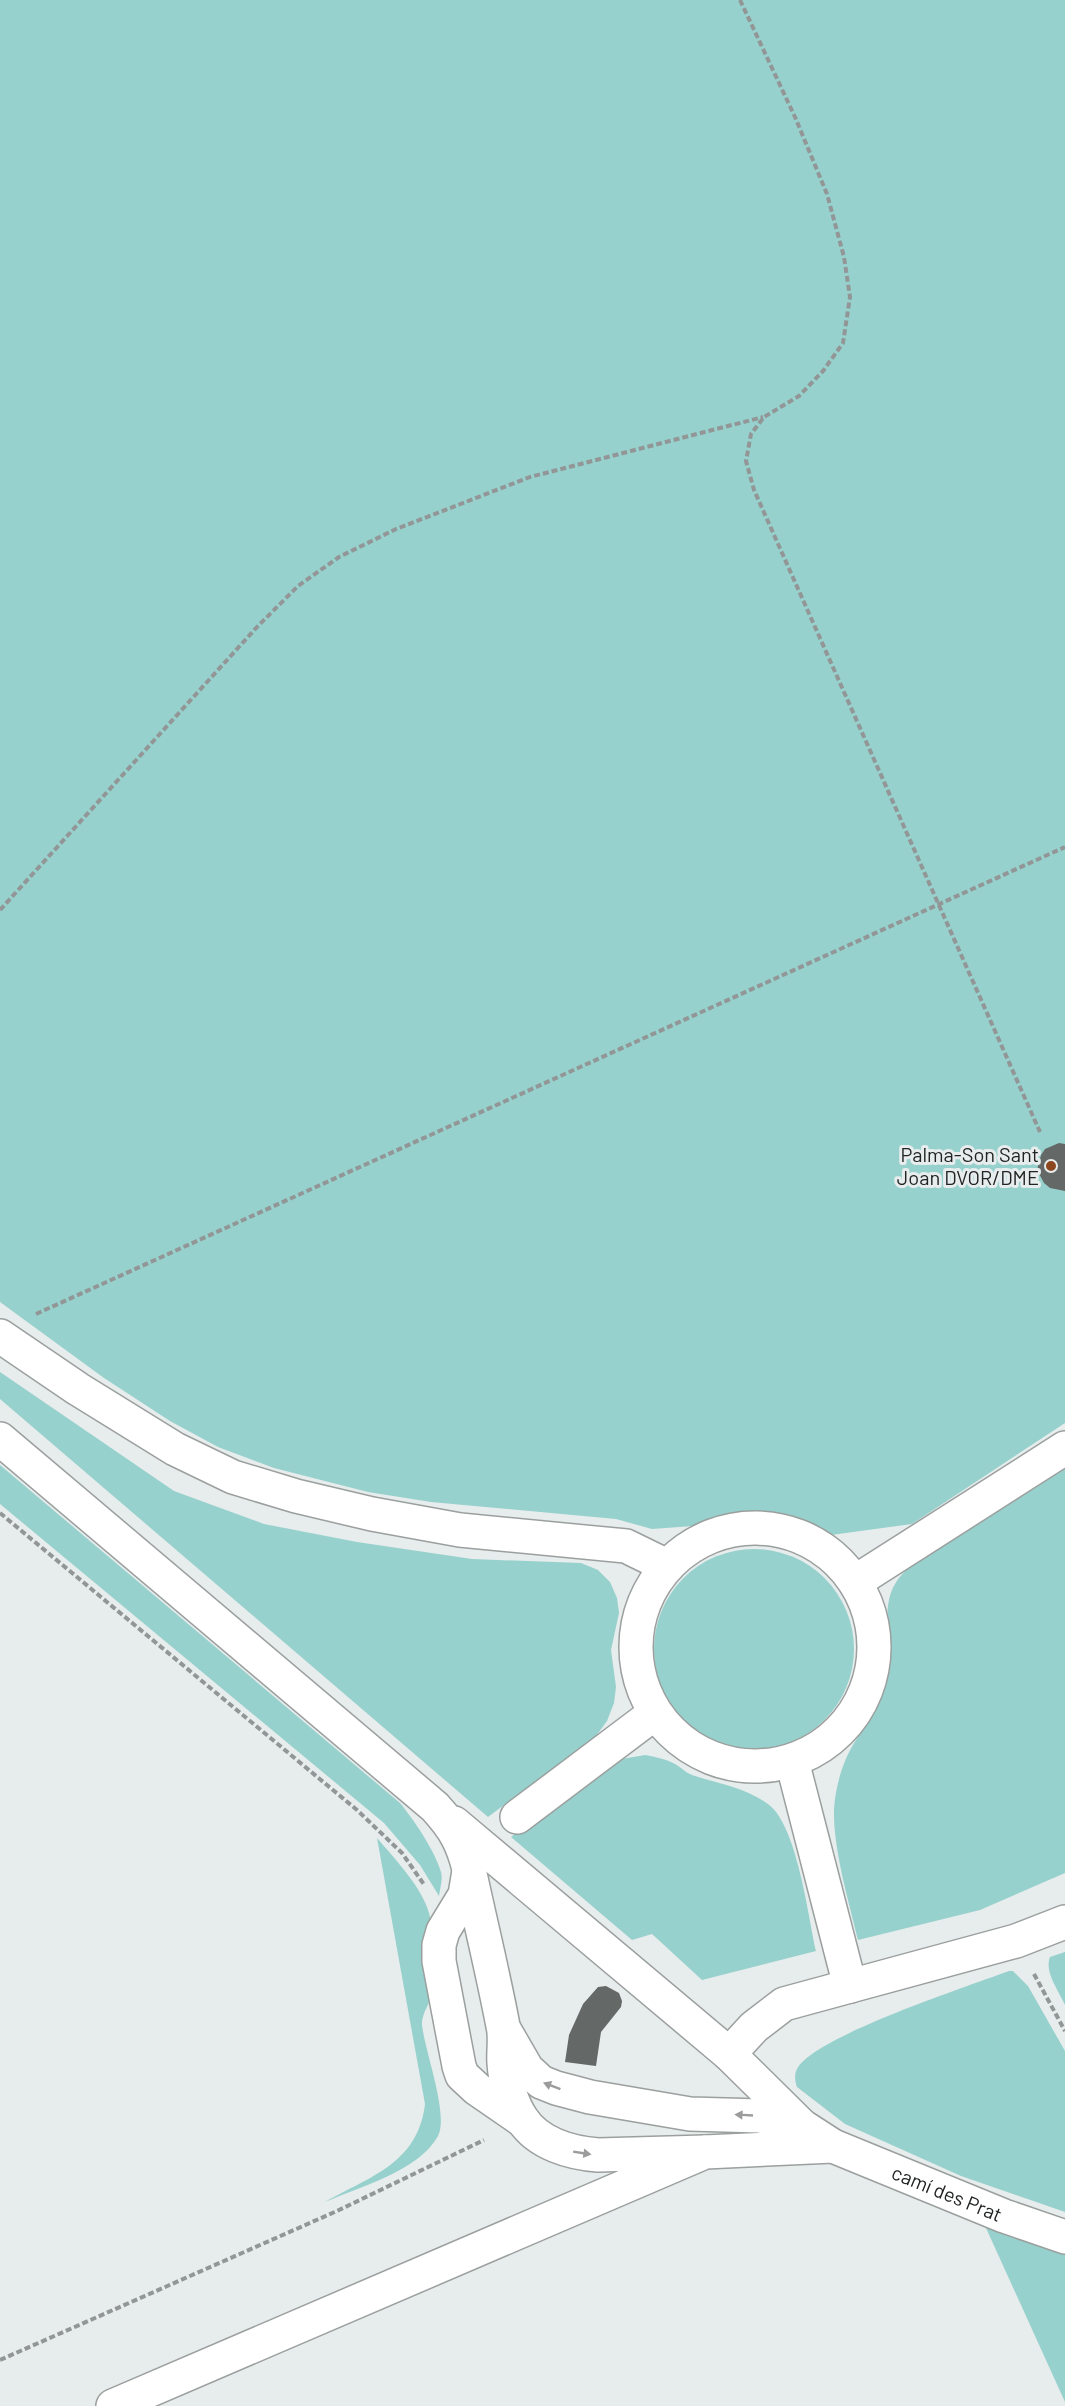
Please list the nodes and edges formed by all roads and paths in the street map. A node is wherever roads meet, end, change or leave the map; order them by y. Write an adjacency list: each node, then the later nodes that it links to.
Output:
1 (740, 0): 2 (path)
2 (764, 417): 4 (path); 5 (path)
3 (1065, 847): 4 (path)
4 (938, 904): 6 (path); 7 (path)
5 (0, 910)
6 (1040, 1132)
7 (33, 1316)
8 (0, 1336): 12 (street)
9 (0, 1439): 16 (street)
10 (1065, 1448): 13 (street)
11 (0, 1512): 19 (path)
12 (667, 1566): 13 (street); 14 (street)
13 (855, 1582): 15 (street)
14 (655, 1713): 15 (street); 17 (street)
15 (792, 1761): 22 (street)
16 (435, 1807): 18 (street); 25 (street)
17 (516, 1817)
18 (469, 1869): 19 (street); 23 (street)
19 (449, 1918): 26 (street)
20 (1065, 1922): 21 (street)
21 (1016, 1941): 22 (street); 24 (path)
22 (850, 1986): 25 (street)
23 (504, 2030): 26 (street); 27 (street, one-way to 23)
24 (1065, 2031)
25 (729, 2054): 27 (street)
26 (522, 2120): 29 (street, one-way to 29); 31 (path)
27 (801, 2126): 28 (street, camí des Prat)
28 (833, 2146): 29 (street); 30 (street, camí des Prat)
29 (705, 2152): 32 (street)
30 (1065, 2237)
31 (0, 2360)
32 (113, 2406)

